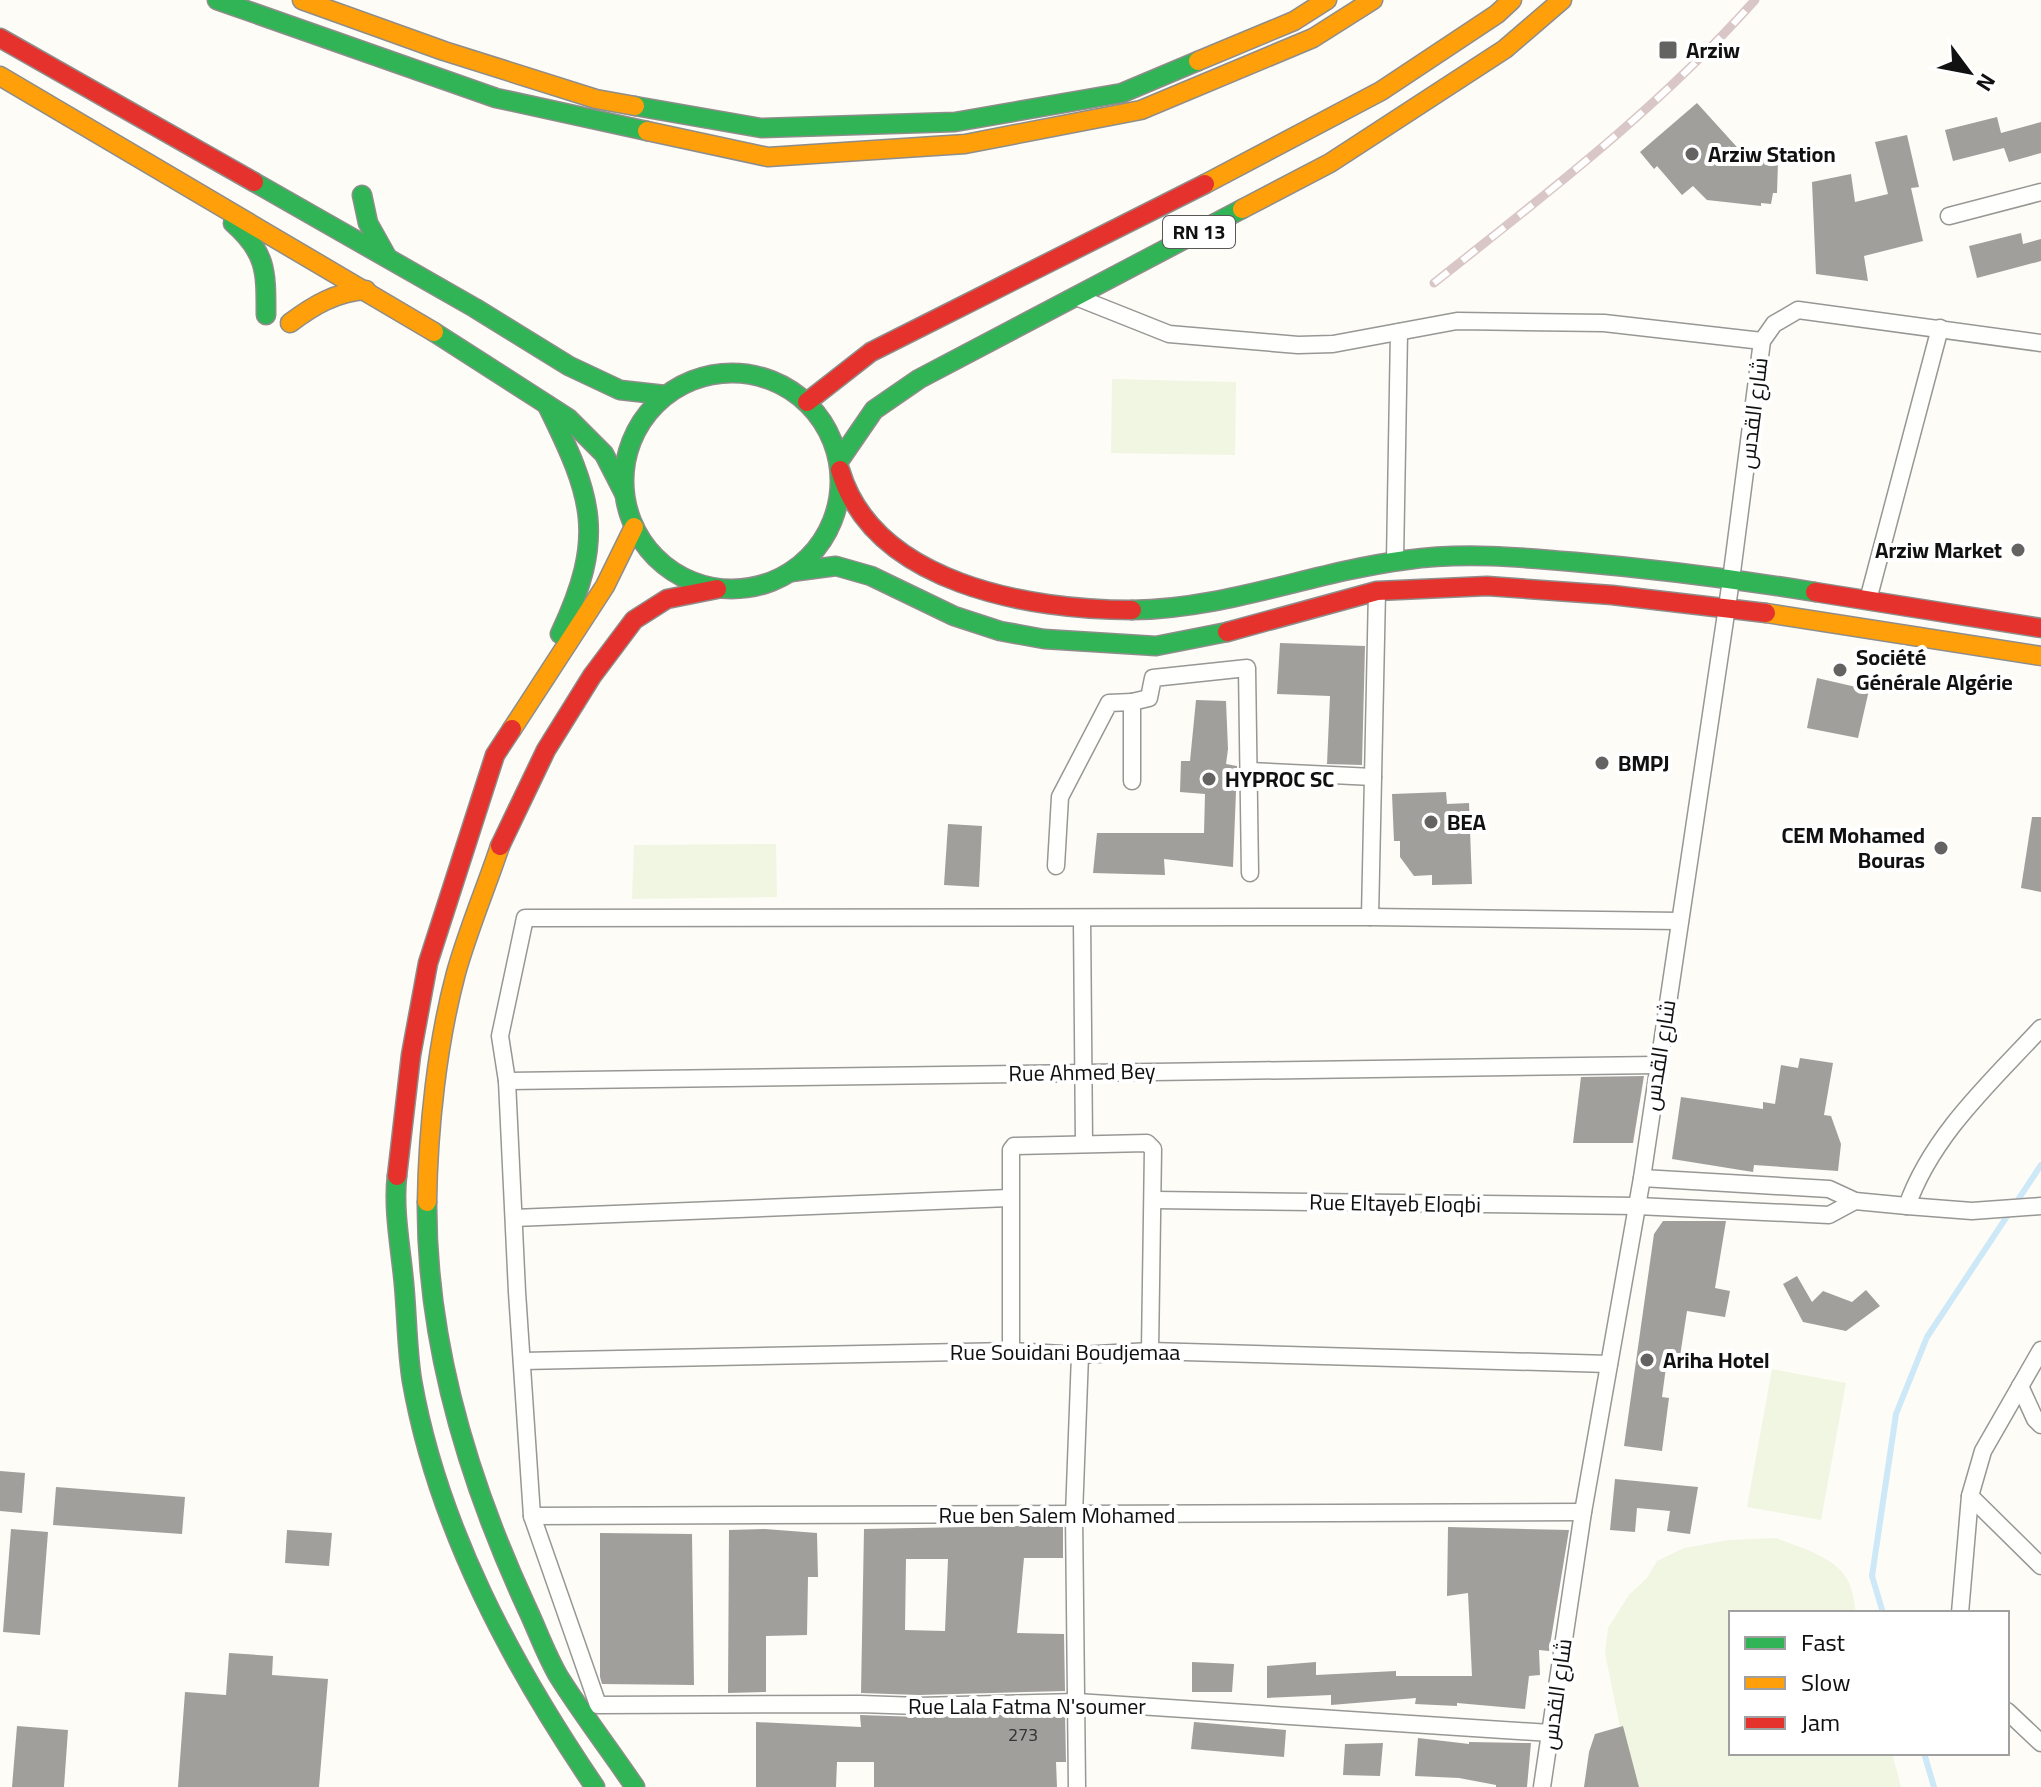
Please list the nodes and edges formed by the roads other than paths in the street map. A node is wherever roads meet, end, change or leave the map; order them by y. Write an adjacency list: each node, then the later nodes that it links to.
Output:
1 (217, 0): 9 (main road)
2 (302, 0): 8 (main road)
3 (1327, 0): 8 (main road)
4 (1373, 0): 9 (main road)
5 (1512, 0): 28 (main road, RN 13)
6 (1562, 0): 19 (main road, RN 13)
7 (0, 38): 15 (main road)
8 (444, 51): 9 (main road)
9 (410, 68)
10 (0, 76): 11 (main road)
11 (188, 186): 15 (main road); 21 (main road)
12 (2041, 192): 14 (street)
13 (362, 195): 17 (main road)
14 (1949, 216)
15 (307, 234): 16 (main road); 16 (main road)
16 (332, 249): 17 (main road); 18 (main road)
17 (388, 259): 20 (main road)
18 (366, 290): 20 (main road); 22 (main road)
19 (1076, 297): 24 (street); 30 (main road, RN 13)
20 (427, 304): 27 (main road); 29 (main road)
21 (266, 315)
22 (290, 323)
23 (1940, 328): 25 (street, شارع القدس); 26 (street); 39 (street)
24 (1399, 332): 25 (street); 33 (street)
25 (1762, 341): 35 (street, شارع القدس)
26 (2041, 343)
27 (665, 395): 28 (main road); 31 (main road)
28 (807, 402): 30 (main road)
29 (546, 403): 31 (main road); 45 (main road)
30 (840, 465): 34 (main road); 37 (main road)
31 (624, 493): 32 (main road)
32 (634, 527): 36 (main road); 45 (main road)
33 (1395, 561): 35 (main road); 37 (main road)
34 (791, 572): 36 (main road); 41 (main road)
35 (1731, 580): 39 (main road); 40 (street, شارع القدس)
36 (717, 589): 86 (main road)
37 (1260, 591): 41 (main road)
38 (1377, 591): 40 (main road); 41 (main road); 47 (street)
39 (1868, 600): 42 (main road)
40 (1727, 609): 43 (main road); 53 (street, شارع القدس)
41 (1273, 621)
42 (2041, 628)
43 (2041, 656)
44 (1132, 702): 46 (street); 48 (street); 49 (street)
45 (495, 755): 85 (main road)
46 (1249, 771): 47 (street); 50 (street)
47 (1373, 777): 51 (street)
48 (1132, 781)
49 (1056, 866)
50 (1250, 873)
51 (1370, 917): 52 (street); 53 (street)
52 (1082, 918): 56 (street); 57 (street)
53 (1680, 921): 55 (street, شارع القدس)
54 (2041, 1028): 64 (street)
55 (1657, 1065): 56 (street, Rue Ahmed Bey); 59 (street, شارع القدس)
56 (1083, 1071): 57 (street, Rue Ahmed Bey); 58 (street)
57 (507, 1081): 66 (street)
58 (1084, 1144): 60 (street); 61 (street)
59 (1642, 1178): 62 (street); 63 (street, شارع القدس)
60 (1009, 1198): 66 (street); 68 (street)
61 (1154, 1200): 63 (street, Rue Eltayeb Eloqbi); 69 (street)
62 (1855, 1201): 63 (street, Rue Eltayeb Eloqbi); 64 (street)
63 (1637, 1206): 72 (street, شارع القدس)
64 (1907, 1206): 65 (street)
65 (2041, 1206)
66 (514, 1218): 71 (street)
67 (2041, 1350): 73 (street)
68 (1011, 1351): 70 (street, Rue Souidani Boudjemaa); 71 (street, Rue Souidani Boudjemaa)
69 (1150, 1351): 70 (street, Rue Souidani Boudjemaa); 72 (street, Rue Souidani Boudjemaa)
70 (1080, 1355): 77 (street)
71 (522, 1361): 78 (street)
72 (1609, 1364): 76 (street, شارع القدس)
73 (2020, 1386): 74 (street); 75 (street)
74 (2041, 1425)
75 (1970, 1496): 79 (street); 80 (street)
76 (1583, 1512): 77 (street, Rue ben Salem Mohamed); 83 (street, شارع القدس)
77 (1074, 1515): 78 (street, Rue ben Salem Mohamed); 81 (street)
78 (532, 1516): 81 (street, Rue Lala Fatma N'soumer)
79 (2041, 1566)
80 (1960, 1611)
81 (1077, 1702): 83 (street, Rue Lala Fatma N'soumer); 87 (street)
82 (2009, 1713): 84 (street)
83 (1550, 1733): 88 (street, شارع القدس)
84 (2041, 1743)
85 (595, 1787)
86 (635, 1787)
87 (1077, 1787)
88 (1542, 1787)

